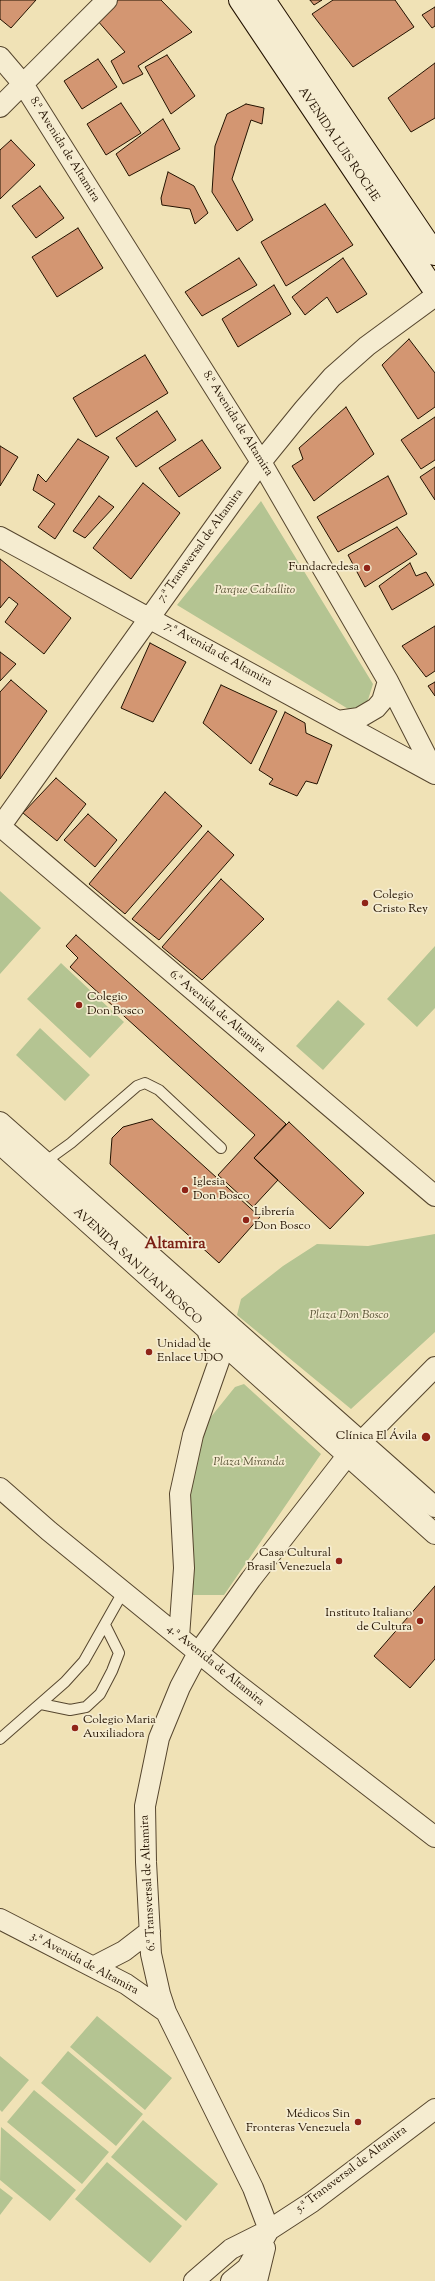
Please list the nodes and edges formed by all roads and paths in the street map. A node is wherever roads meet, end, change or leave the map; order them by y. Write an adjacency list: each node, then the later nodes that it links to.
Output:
1 (107, 0): 5 (street)
2 (240, 0): 8 (main road, AVENIDA LUIS ROCHE)
3 (264, 0): 7 (main road, AVENIDA LUIS ROCHE)
4 (0, 57): 5 (street, 8.ª Avenida de Altamira)
5 (23, 84): 6 (street); 10 (street, 8.ª Avenida de Altamira)
6 (0, 107)
7 (435, 254)
8 (435, 291)
9 (435, 296): 10 (street, 7.ª Transversal de Altamira)
10 (261, 462): 12 (street, 7.ª Transversal de Altamira); 13 (street, 8.ª Avenida de Altamira)
11 (0, 537): 12 (street, 7.ª Avenida de Altamira)
12 (150, 618): 14 (street, 7.ª Avenida de Altamira); 16 (street, 7.ª Transversal de Altamira)
13 (388, 681): 14 (street); 15 (street, 8.ª Avenida de Altamira)
14 (338, 721): 15 (street, 7.ª Avenida de Altamira)
15 (435, 774)
16 (0, 827): 21 (street, 6.ª Avenida de Altamira)
17 (0, 1122): 20 (street, AVENIDA SAN JUAN BOSCO)
18 (0, 1144): 20 (street, AVENIDA SAN JUAN BOSCO)
19 (221, 1148): 20 (lane)
20 (38, 1168): 22 (street, AVENIDA SAN JUAN BOSCO); 24 (street, AVENIDA SAN JUAN BOSCO)
21 (435, 1196)
22 (205, 1327): 25 (street, AVENIDA SAN JUAN BOSCO); 31 (street)
23 (435, 1367): 24 (street, 6.ª Transversal de Altamira)
24 (360, 1441): 25 (street, 6.ª Transversal de Altamira); 27 (street, AVENIDA SAN JUAN BOSCO)
25 (347, 1456): 28 (street, AVENIDA SAN JUAN BOSCO); 32 (street, 6.ª Transversal de Altamira)
26 (0, 1488): 29 (street, 4.ª Avenida de Altamira)
27 (434, 1503)
28 (435, 1534)
29 (122, 1592): 30 (lane); 31 (street, 4.ª Avenida de Altamira)
30 (105, 1625): 33 (lane); 33 (lane)
31 (179, 1637): 32 (street, 4.ª Avenida de Altamira)
32 (198, 1652): 35 (street, 4.ª Avenida de Altamira); 37 (street, 6.ª Transversal de Altamira)
33 (41, 1704): 34 (lane)
34 (0, 1739)
35 (435, 1837)
36 (0, 1919): 38 (street, 3.ª Avenida de Altamira)
37 (150, 1932): 38 (street); 39 (street, 6.ª Transversal de Altamira)
38 (93, 1967): 39 (street, 3.ª Avenida de Altamira)
39 (166, 2012): 41 (street, 6.ª Transversal de Altamira)
40 (435, 2109): 41 (street, 5.ª Transversal de Altamira)
41 (269, 2230): 42 (street, 5.ª Transversal de Altamira); 43 (street); 44 (street)
42 (194, 2281)
43 (231, 2281)
44 (257, 2281)

